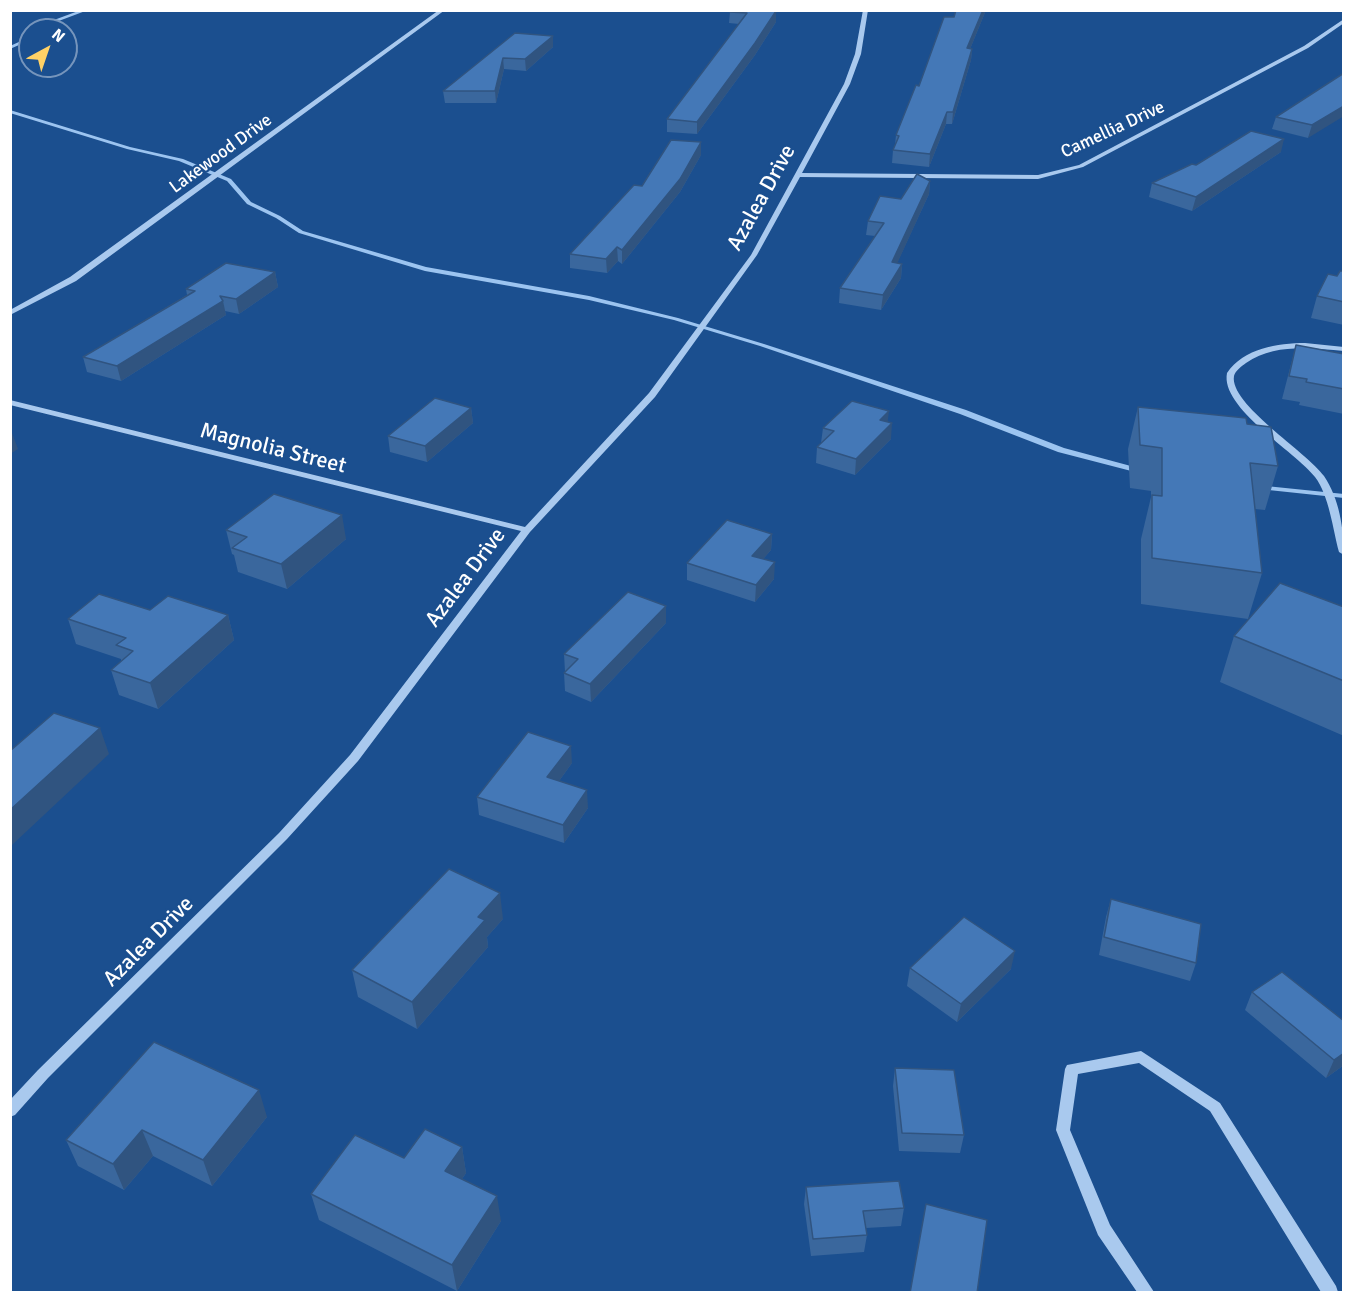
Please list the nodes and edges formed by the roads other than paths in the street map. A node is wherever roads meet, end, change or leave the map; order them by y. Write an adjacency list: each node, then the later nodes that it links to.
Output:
1 (443, 10): 5 (street, Lakewood Drive)
2 (866, 10): 4 (street, Azalea Drive)
3 (1344, 20): 4 (street, Camellia Drive)
4 (799, 175): 8 (street, Azalea Drive)
5 (10, 313)
6 (1344, 350): 9 (street)
7 (10, 402): 8 (street, Magnolia Street)
8 (527, 530): 10 (street, Azalea Drive)
9 (1344, 552)
10 (10, 1111)
11 (1146, 1293): 12 (street)
12 (1330, 1293)

